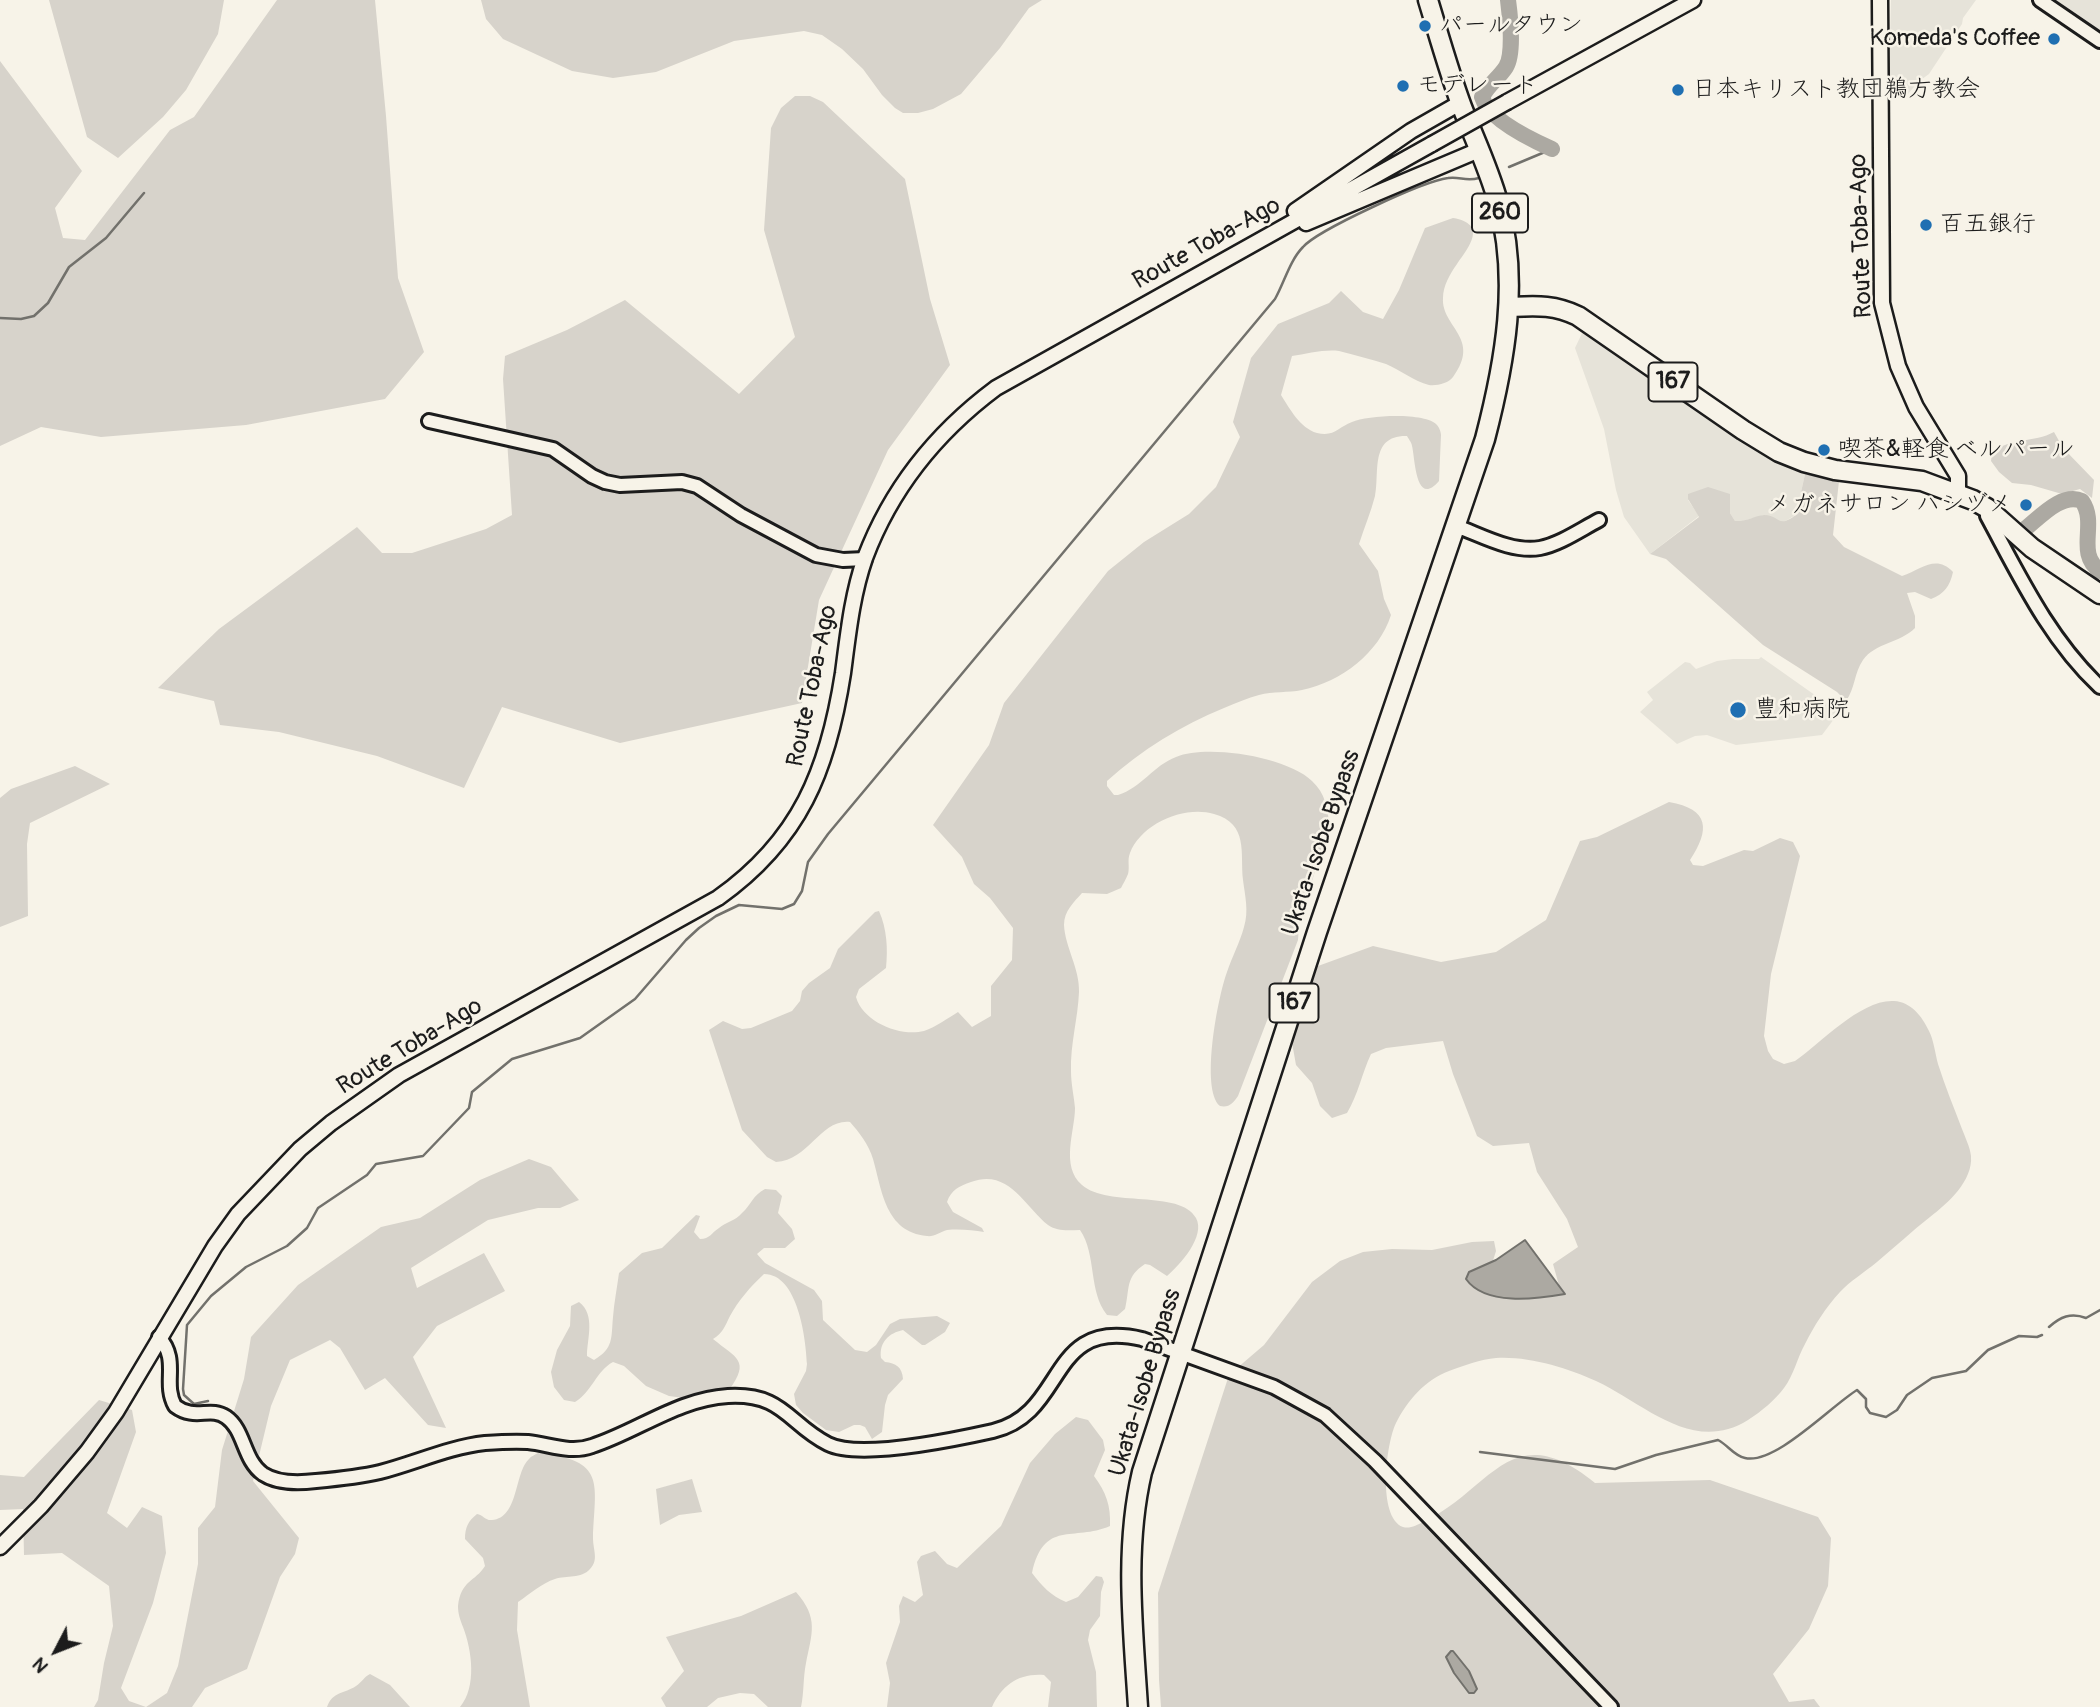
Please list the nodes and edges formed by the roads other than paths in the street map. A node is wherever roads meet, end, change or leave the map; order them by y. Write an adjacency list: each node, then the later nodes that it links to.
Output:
1 (1428, 0): 6 (highway, Ukata-Isobe Bypass / 260)
2 (1693, 0): 8 (main road, Route Toba-Ago, bridge)
3 (1881, 0): 11 (main road, Route Toba-Ago)
4 (2040, 0): 5 (street)
5 (2100, 41)
6 (1460, 103): 7 (highway, Ukata-Isobe Bypass / 260); 8 (main road)
7 (1479, 150): 8 (main road); 9 (highway, Ukata-Isobe Bypass / 260)
8 (1237, 252): 15 (main road, Route Toba-Ago)
9 (1509, 307): 11 (highway, 167); 14 (highway, Ukata-Isobe Bypass / 167)
10 (429, 421): 15 (street)
11 (1958, 494): 12 (highway, 167)
12 (1987, 508): 16 (highway, 167); 17 (street)
13 (1599, 520): 14 (street)
14 (1456, 526): 19 (highway, Ukata-Isobe Bypass / 167)
15 (865, 559): 18 (main road, Route Toba-Ago)
16 (2100, 594)
17 (2100, 687)
18 (159, 1337): 19 (street); 20 (main road, Route Toba-Ago)
19 (1180, 1354): 21 (highway, Ukata-Isobe Bypass / 167); 22 (street)
20 (0, 1547)
21 (1138, 1707)
22 (1611, 1707)

